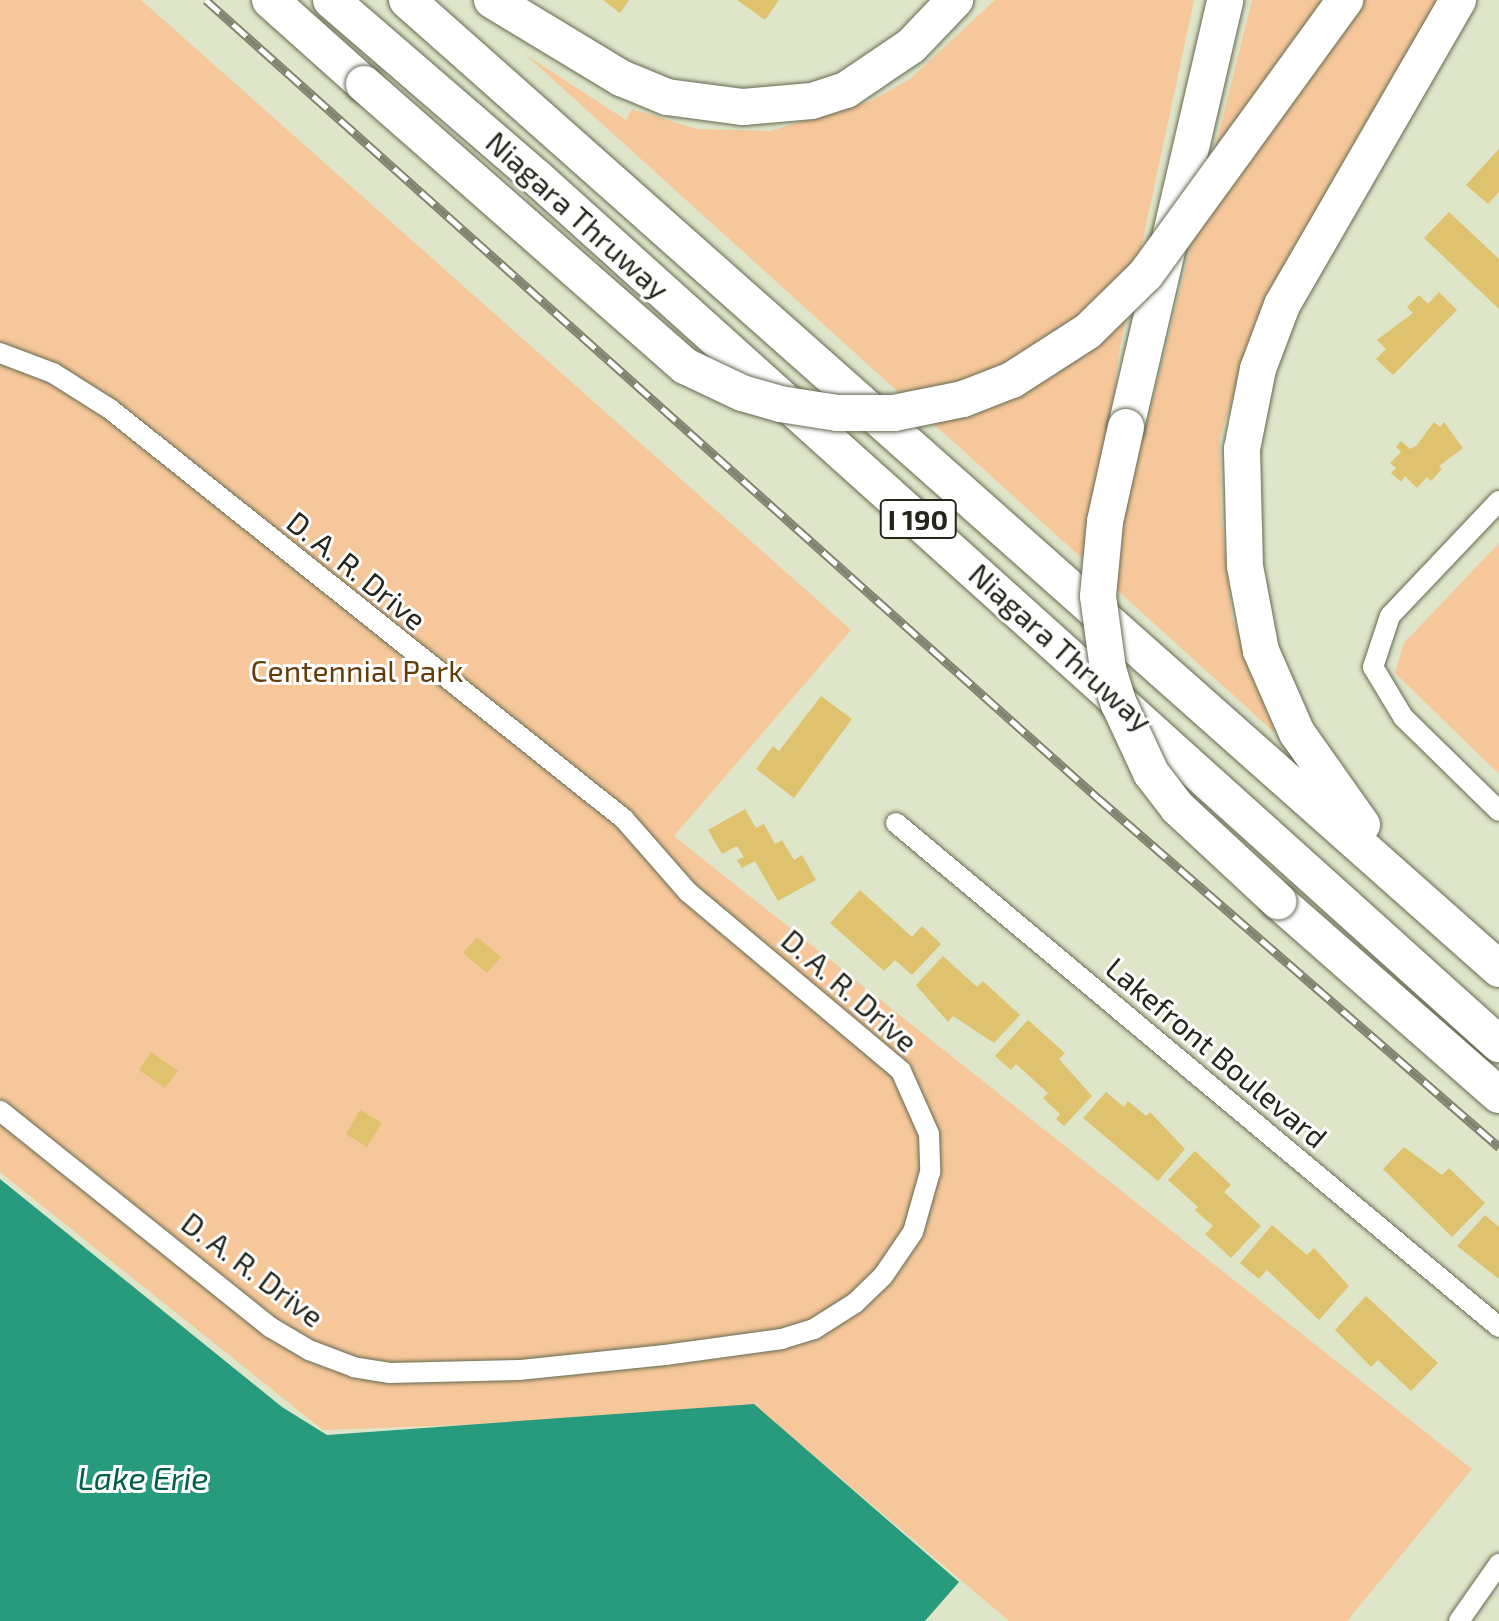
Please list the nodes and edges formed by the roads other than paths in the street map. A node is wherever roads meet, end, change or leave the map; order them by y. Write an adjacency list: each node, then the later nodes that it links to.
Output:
1 (270, 0): 7 (highway, bridge)
2 (331, 0): 15 (highway, Niagara Thruway / I 190)
3 (407, 0): 13 (highway, Niagara Thruway / I 190)
4 (492, 0): 5 (highway)
5 (955, 0)
6 (1225, 0): 16 (highway, bridge)
7 (1345, 0)
8 (1458, 0): 13 (highway)
9 (0, 353): 17 (street, D. A. R. Drive)
10 (1499, 501): 11 (street)
11 (1499, 811)
12 (896, 823): 18 (street, Lakefront Boulevard)
13 (1428, 907): 14 (highway, Niagara Thruway / I 190)
14 (1499, 969)
15 (1499, 1044)
16 (1499, 1095)
17 (0, 1111)
18 (1499, 1327)
19 (1499, 1564): 20 (street)
20 (1459, 1621)

